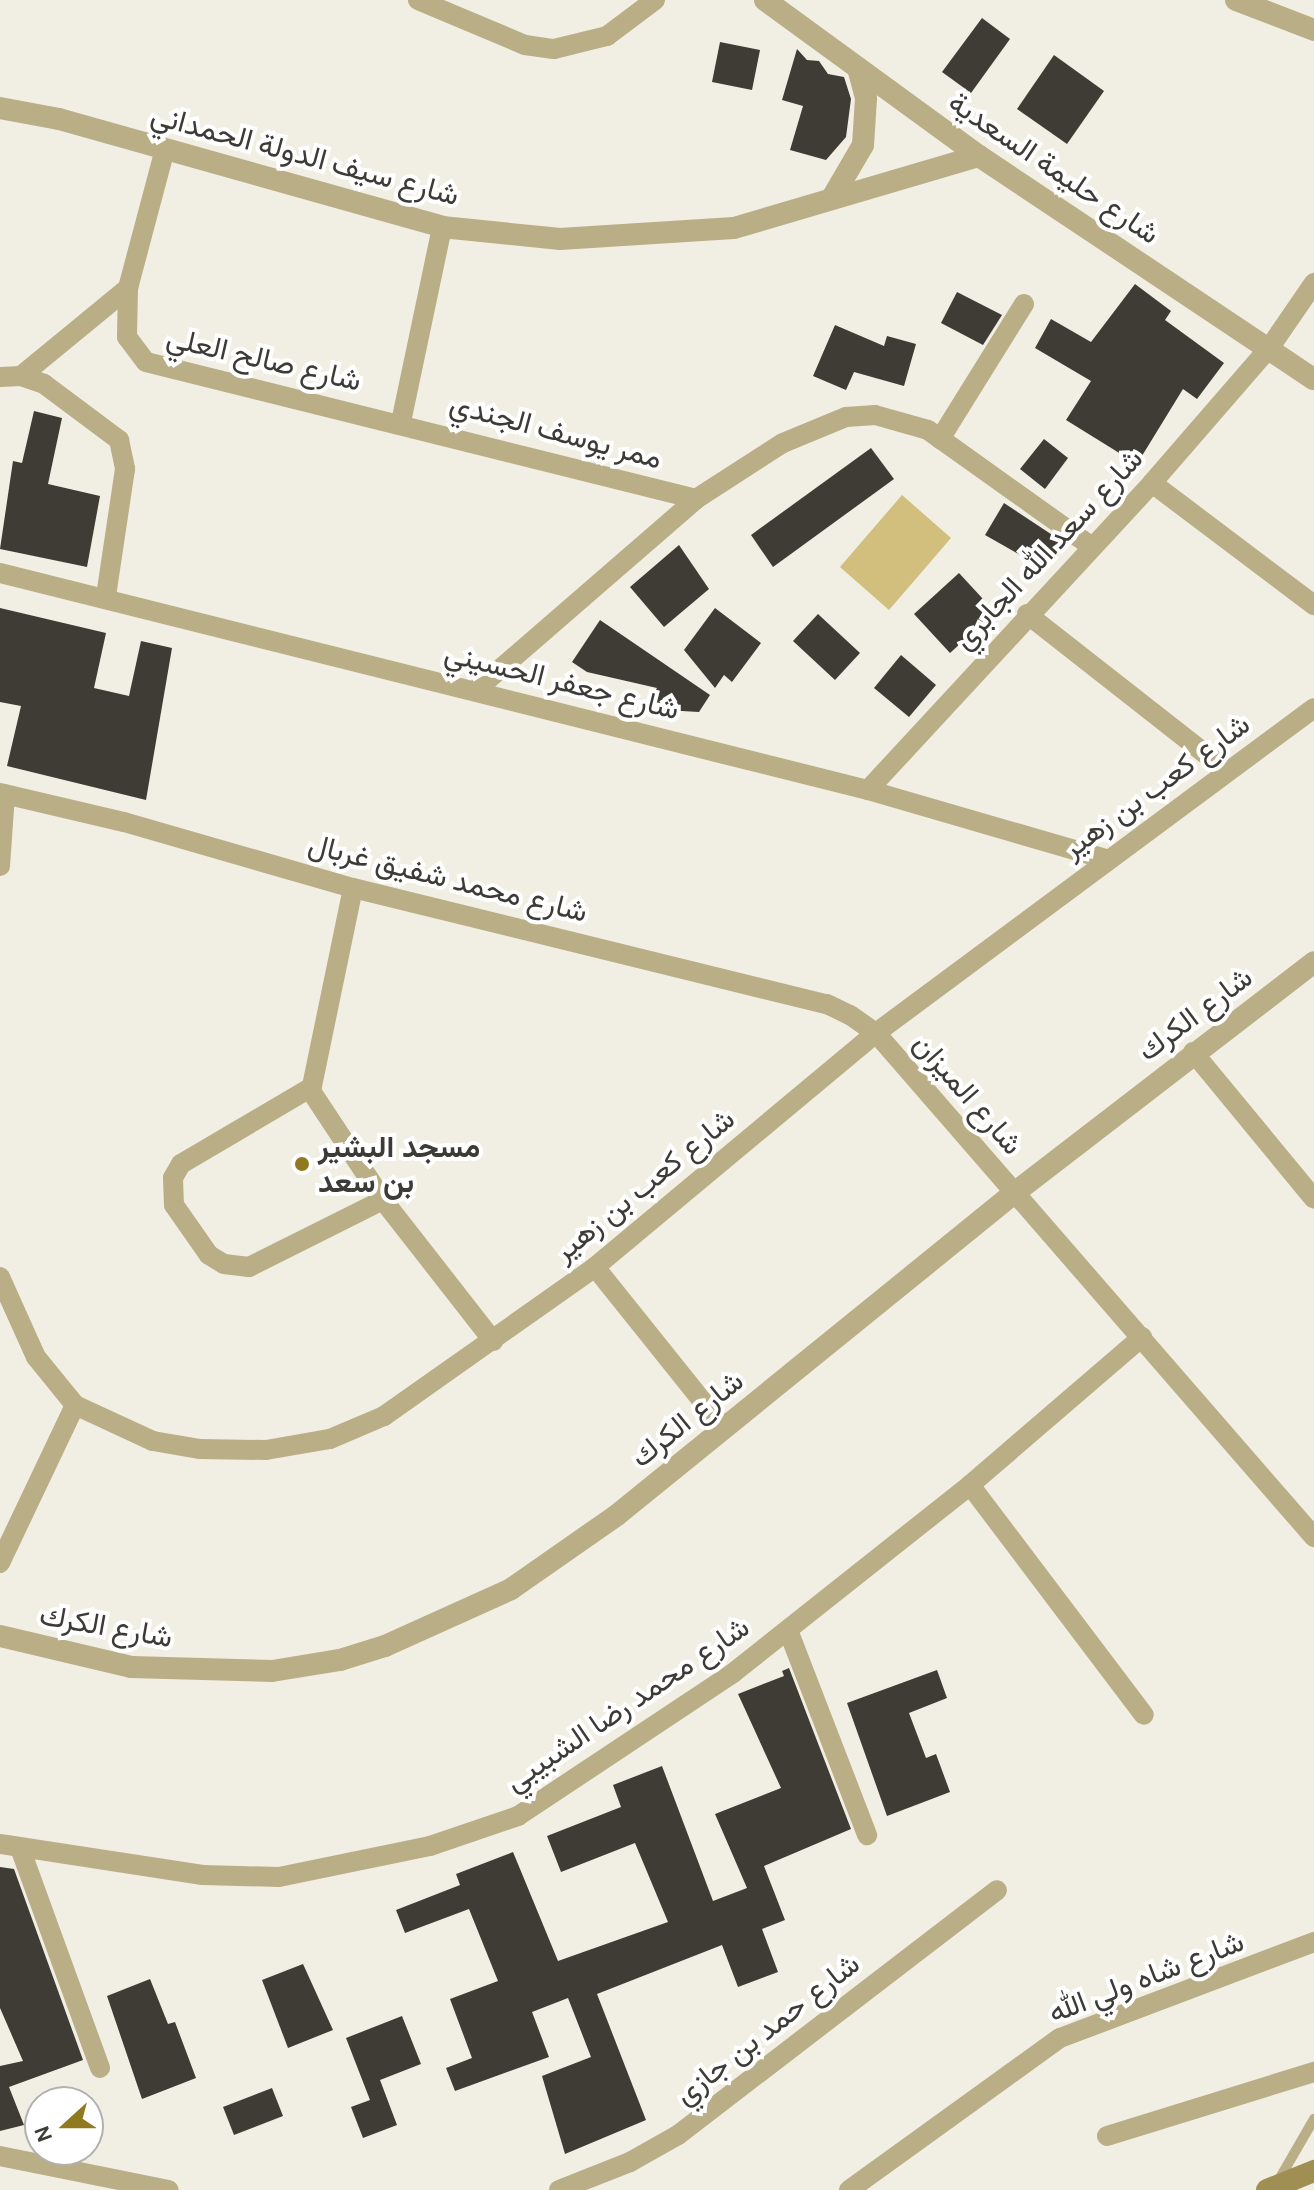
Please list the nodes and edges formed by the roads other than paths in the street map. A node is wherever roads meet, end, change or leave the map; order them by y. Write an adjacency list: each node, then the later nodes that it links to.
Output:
1 (418, 0): 2 (street)
2 (655, 0)
3 (765, 0): 6 (street, شارع حليمة السعدية)
4 (1236, 0): 5 (street)
5 (1314, 30)
6 (859, 71): 9 (street, شارع حليمة السعدية); 10 (street)
7 (0, 108): 8 (street, شارع سيف الدولة الحمداني)
8 (165, 149): 11 (street, شارع سيف الدولة الحمداني); 13 (street, شارع صالح العلي)
9 (979, 156): 10 (street, شارع سيف الدولة الحمداني); 15 (street, شارع حليمة السعدية)
10 (832, 198): 11 (street, شارع سيف الدولة الحمداني)
11 (442, 227): 18 (street)
12 (1314, 283): 15 (street, شارع سعد الله الجابري)
13 (128, 288): 16 (street); 18 (street, شارع صالح العلي)
14 (1024, 304): 19 (street)
15 (1270, 347): 17 (street, شارع حليمة السعدية); 20 (street, شارع سعد الله الجابري)
16 (10, 377): 24 (street)
17 (1314, 379)
18 (401, 422): 21 (street, ممر يوسف الجندي)
19 (940, 439): 21 (street); 22 (street)
20 (1152, 483): 22 (street, شارع سعد الله الجابري); 25 (street)
21 (696, 499): 27 (street)
22 (1092, 547): 26 (street, شارع سعد الله الجابري)
23 (0, 573): 24 (street, شارع جعفر الحسيني)
24 (106, 596): 27 (street, شارع جعفر الحسيني)
25 (1314, 605)
26 (1027, 614): 29 (street); 30 (street, شارع سعد الله الجابري)
27 (477, 689): 30 (street, شارع جعفر الحسيني)
28 (1314, 708): 29 (street, شارع كعب بن زهير)
29 (1227, 771): 32 (street, شارع كعب بن زهير)
30 (868, 790): 32 (street, شارع جعفر الحسيني)
31 (3, 793): 33 (street); 34 (street, شارع محمد شفيق غربال)
32 (1106, 859): 36 (street, شارع كعب بن زهير)
33 (0, 866)
34 (353, 888): 36 (street, شارع محمد شفيق غربال); 38 (street)
35 (1314, 962): 37 (street, شارع الكرك)
36 (876, 1033): 39 (street, شارع الميزان); 42 (street, شارع كعب بن زهير)
37 (1193, 1052): 39 (street, شارع الكرك); 40 (street)
38 (310, 1088): 41 (street); 41 (street)
39 (1013, 1194): 44 (street); 47 (street, شارع الكرك)
40 (1314, 1199)
41 (383, 1200): 45 (street)
42 (595, 1267): 45 (street, شارع كعب بن زهير); 47 (street)
43 (0, 1277): 46 (street, شارع كعب بن زهير)
44 (1142, 1337): 48 (street, شارع محمد رضا الشبيبي); 49 (street)
45 (493, 1341): 46 (street, شارع كعب بن زهير)
46 (75, 1405): 50 (street)
47 (723, 1427): 52 (street, شارع الكرك)
48 (970, 1485): 51 (street, شارع محمد رضا الشبيبي); 53 (street)
49 (1314, 1537)
50 (0, 1563)
51 (788, 1630): 54 (street); 55 (street, شارع محمد رضا الشبيبي)
52 (0, 1636)
53 (1144, 1715)
54 (867, 1835)
55 (10, 1846): 58 (street)
56 (997, 1890): 67 (street, شارع حمد بن جازي)
57 (1314, 1942): 68 (street, شارع شاه ولي الله)
58 (100, 2068)
59 (1314, 2072): 61 (street)
60 (1314, 2119): 65 (lane)
61 (1107, 2136)
62 (0, 2156): 64 (street)
63 (1314, 2171): 65 (main road)
64 (110, 2186): 66 (street)
65 (1272, 2189)
66 (169, 2190)
67 (559, 2190)
68 (849, 2190)

